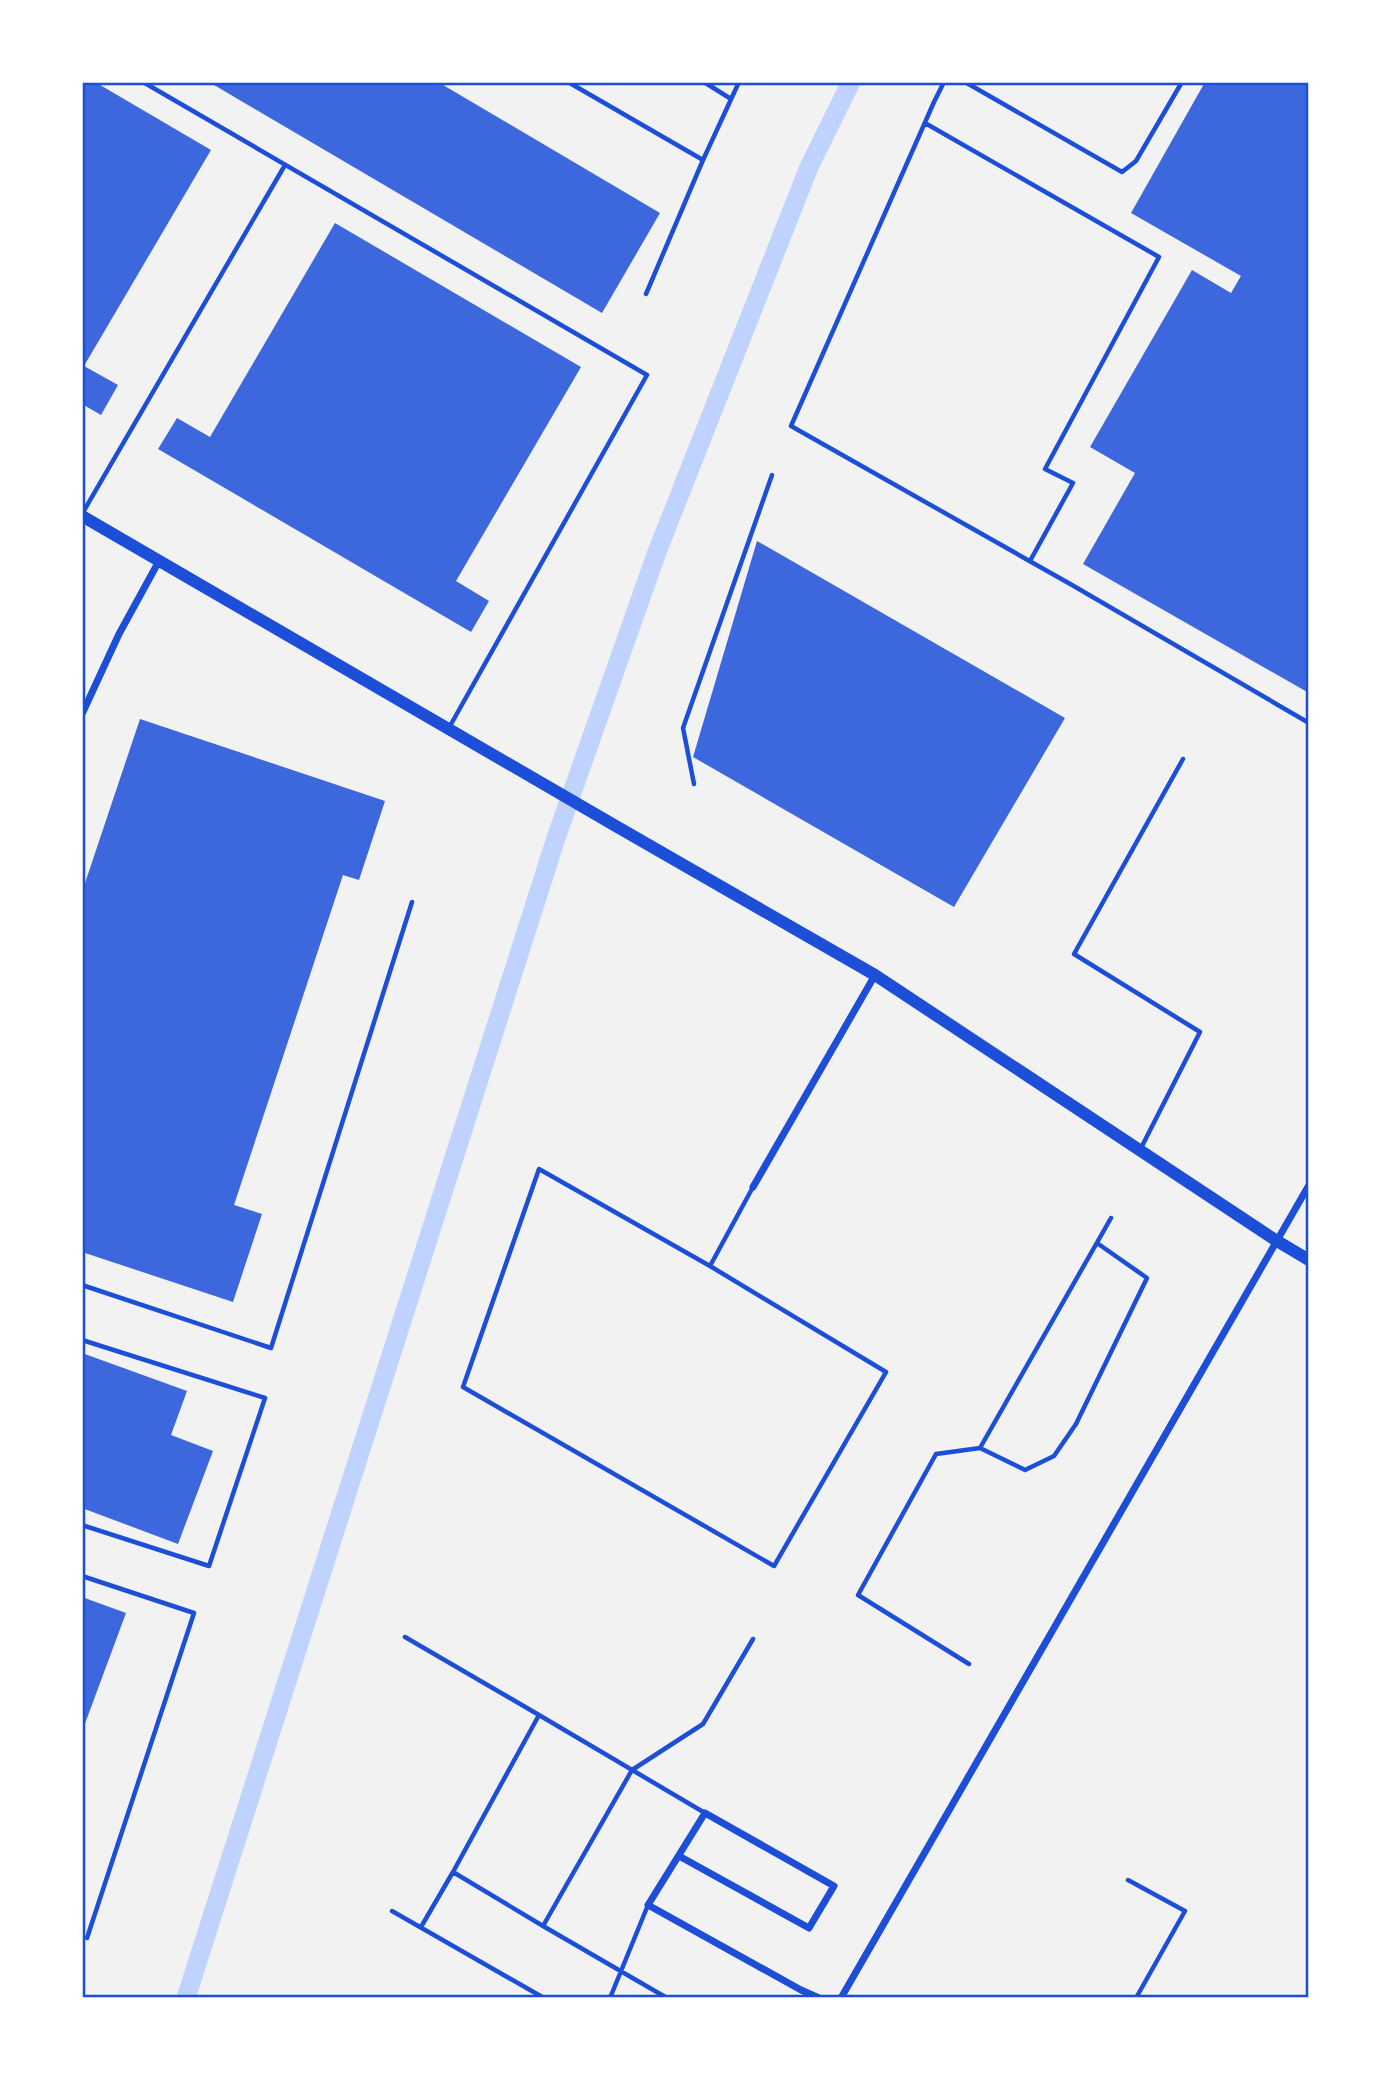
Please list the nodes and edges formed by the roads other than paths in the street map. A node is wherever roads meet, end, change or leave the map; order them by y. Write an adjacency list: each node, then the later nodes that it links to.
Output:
1 (143, 82): 11 (lane)
2 (568, 82): 10 (lane)
3 (704, 82): 8 (lane)
4 (739, 82): 8 (lane)
5 (944, 82): 9 (lane)
6 (965, 82): 7 (lane)
7 (1182, 82)
8 (732, 99): 10 (lane)
9 (925, 123): 16 (lane); 16 (lane)
10 (703, 160): 12 (lane)
11 (285, 165): 14 (lane); 19 (lane)
12 (646, 294)
13 (772, 475): 21 (lane)
14 (82, 515): 15 (street)
15 (159, 561): 17 (street); 19 (street)
16 (1030, 561): 18 (lane)
17 (82, 714)
18 (1309, 723)
19 (448, 729): 23 (street)
20 (1183, 760): 24 (lane)
21 (694, 785)
22 (412, 902): 32 (lane)
23 (875, 975): 24 (street); 26 (street)
24 (1140, 1150): 28 (street)
25 (1309, 1185): 28 (street)
26 (753, 1187): 31 (lane)
27 (1111, 1218): 29 (lane)
28 (1277, 1241): 30 (street); 56 (street)
29 (1097, 1243): 34 (lane); 34 (lane)
30 (1309, 1260)
31 (710, 1266): 31 (lane)
32 (82, 1285)
33 (82, 1340): 35 (lane)
34 (980, 1448): 39 (lane)
35 (82, 1525)
36 (82, 1576): 50 (lane)
37 (405, 1637): 40 (lane)
38 (753, 1639): 41 (lane)
39 (969, 1664)
40 (539, 1715): 41 (lane); 44 (lane)
41 (632, 1770): 42 (lane); 48 (lane)
42 (705, 1813): 43 (street); 43 (street)
43 (679, 1856): 46 (street)
44 (453, 1872): 48 (lane); 49 (lane)
45 (1128, 1880): 57 (lane)
46 (648, 1905): 51 (lane); 55 (street)
47 (392, 1912): 49 (lane)
48 (543, 1926): 51 (lane)
49 (421, 1927): 52 (lane)
50 (87, 1938)
51 (619, 1971): 53 (lane); 54 (lane)
52 (544, 1998)
53 (610, 1998)
54 (667, 1998)
55 (819, 1998)
56 (841, 1998)
57 (1136, 1998)

